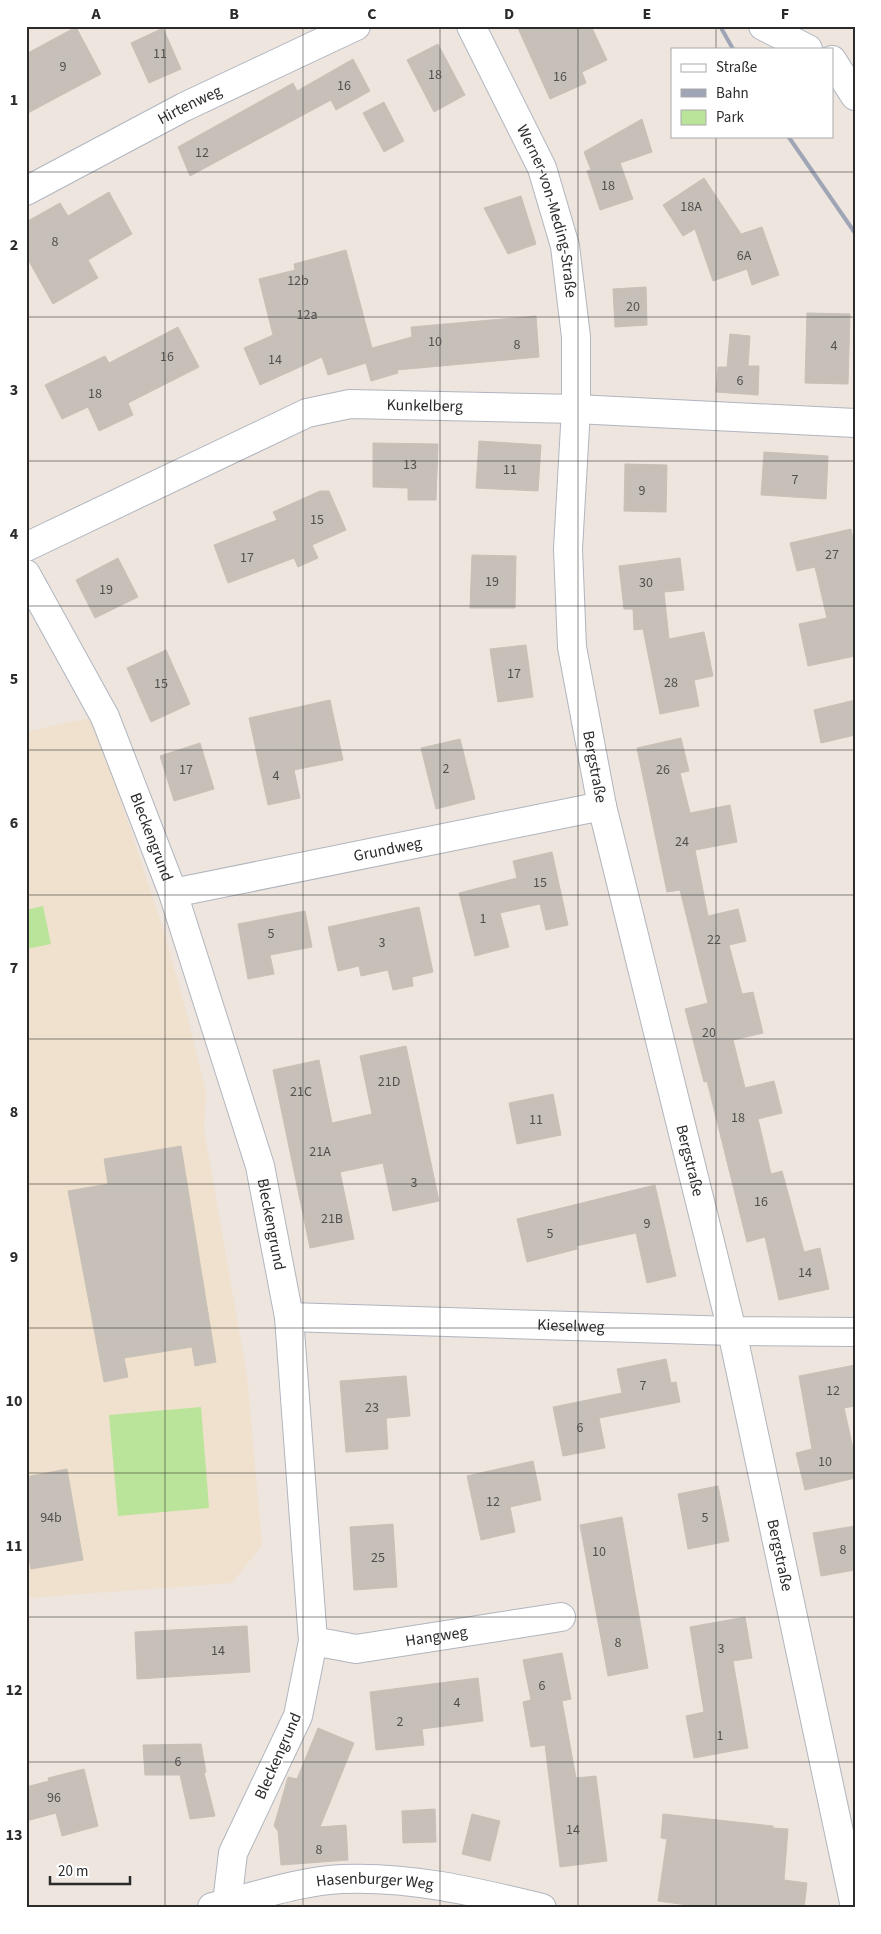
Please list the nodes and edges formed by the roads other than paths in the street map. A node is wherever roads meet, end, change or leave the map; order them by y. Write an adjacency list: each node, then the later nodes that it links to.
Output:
1 (356, 26): 7 (street, Hirtenweg)
2 (472, 26): 8 (street, Werner-von-Meding-Straße)
3 (763, 26): 4 (street)
4 (806, 48)
5 (841, 58): 6 (street)
6 (855, 96)
7 (26, 191)
8 (576, 409): 9 (street, Kunkelberg); 10 (street, Kunkelberg); 12 (street, Bergstraße)
9 (855, 423)
10 (26, 547)
11 (26, 574): 13 (street, Bleckengrund)
12 (602, 806): 13 (street, Grundweg); 15 (street, Bergstraße)
13 (173, 893): 14 (street, Bleckengrund)
14 (289, 1317): 15 (street, Kieselweg); 18 (street, Bleckengrund)
15 (732, 1331): 16 (street, Kieselweg); 20 (street, Bergstraße)
16 (855, 1332)
17 (561, 1617): 18 (street, Hangweg)
18 (313, 1641): 19 (street, Bleckengrund)
19 (218, 1906): 21 (street, Hasenburger Weg)
20 (855, 1906)
21 (542, 1908)

